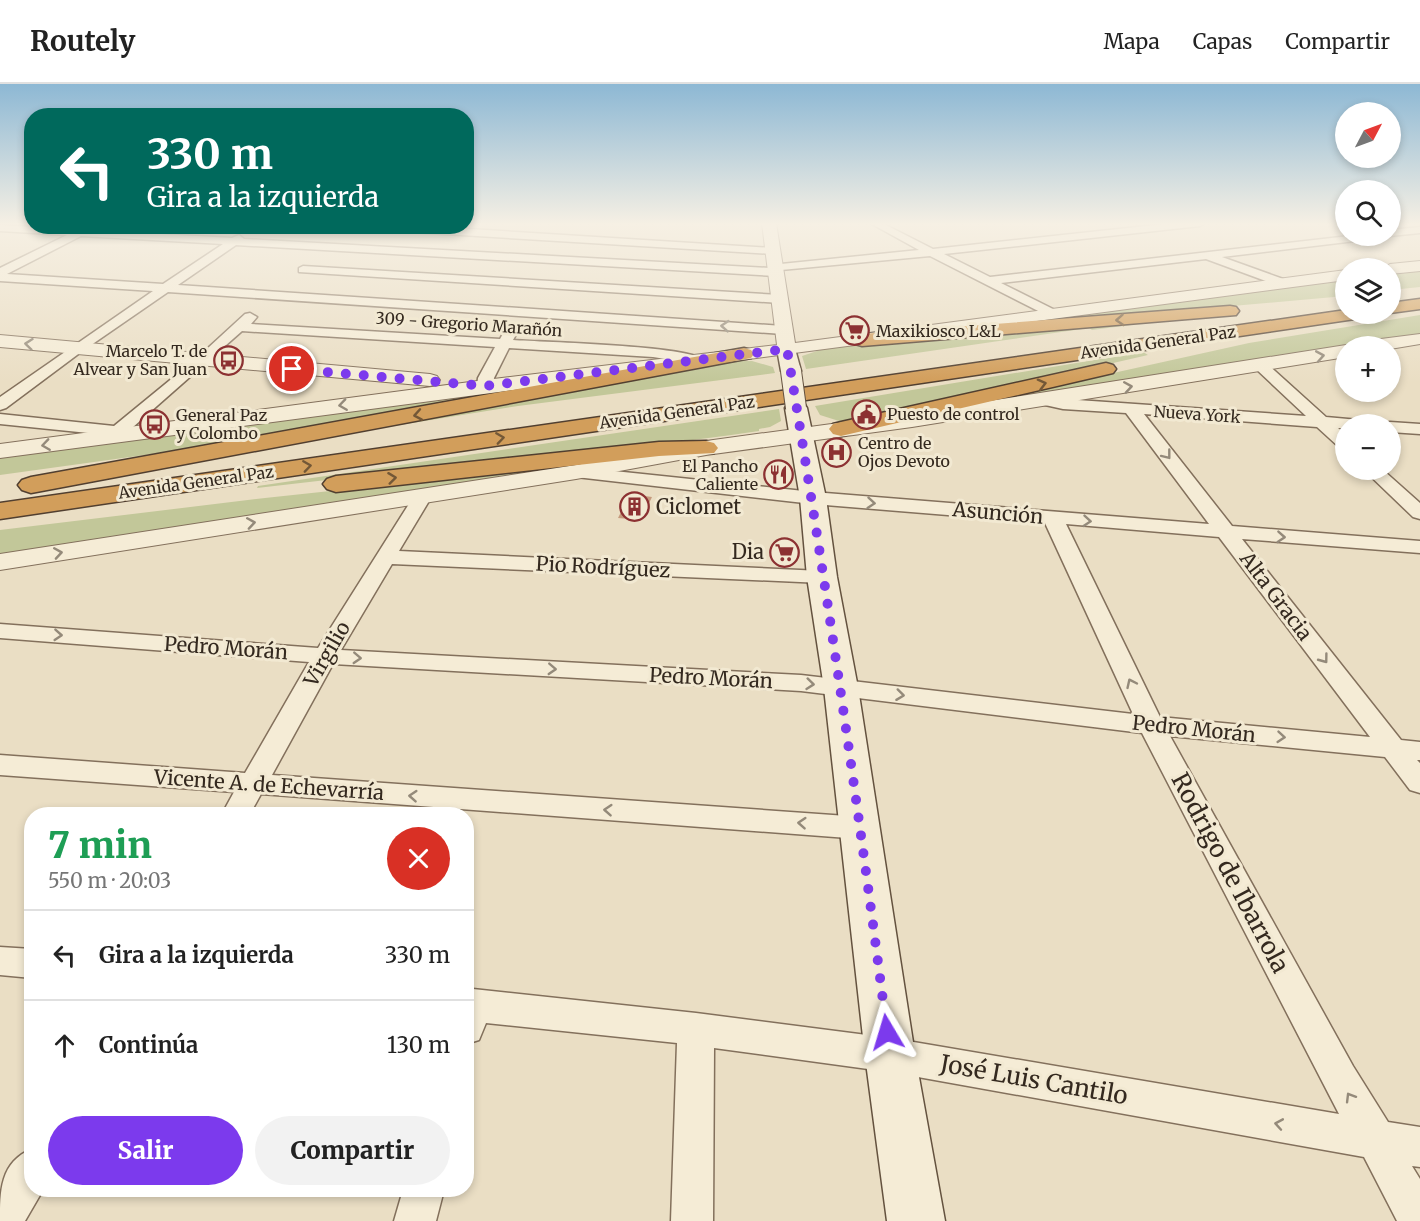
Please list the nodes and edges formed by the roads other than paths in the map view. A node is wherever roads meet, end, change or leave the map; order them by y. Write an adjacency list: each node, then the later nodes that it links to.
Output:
1 (12, 276): 12 (street)
2 (183, 276): 12 (street)
3 (538, 276): 16 (street)
4 (777, 276): 17 (street)
5 (979, 276): 10 (street)
6 (1030, 276): 10 (street)
7 (1262, 276): 11 (street)
8 (1335, 276): 11 (street)
9 (296, 277): 15 (street); 16 (street)
10 (989, 281): 24 (street)
11 (1281, 283): 24 (street)
12 (164, 289): 15 (street); 36 (street)
13 (1420, 292): 14 (highway)
14 (1401, 295)
15 (273, 296): 16 (street); 27 (street)
16 (527, 299): 17 (street); 29 (street, one-way to 16); 33 (street)
17 (780, 299): 29 (street)
18 (1335, 304): 22 (highway)
19 (1420, 304): 21 (highway)
20 (1335, 305): 59 (highway, Avenida General Paz)
21 (1401, 307)
22 (1274, 308)
23 (1250, 310): 30 (highway, one-way to 30)
24 (1052, 314): 30 (street)
25 (1335, 317): 62 (highway, Avenida General Paz, one-way to 25)
26 (1335, 319): 50 (highway, one-way to 26)
27 (239, 327): 33 (street, 309 - Gregorio Marañón); 40 (street)
28 (1420, 339): 32 (street)
29 (785, 340): 30 (street); 38 (street); 53 (main road, bridge)
30 (862, 340)
31 (0, 341): 36 (street, one-way to 31)
32 (1401, 342)
33 (504, 345): 39 (street, 309 - Gregorio Marañón); 42 (street)
34 (1401, 345): 35 (street)
35 (1420, 345)
36 (76, 349): 40 (street); 44 (street)
37 (1335, 353): 41 (street, Avenida General Paz, one-way to 37)
38 (744, 354): 39 (street); 59 (highway, one-way to 59)
39 (697, 360): 42 (street)
40 (202, 361): 42 (street); 52 (street)
41 (1261, 366): 43 (street, Avenida General Paz, one-way to 41); 47 (street)
42 (485, 386): 52 (street, one-way to 52)
43 (1042, 400): 45 (street, Nueva York); 50 (street, Avenida General Paz)
44 (0, 405)
45 (1131, 409): 47 (street, Nueva York); 66 (street, Alta Gracia, one-way to 66)
46 (0, 419): 52 (street)
47 (1322, 422): 48 (street, Nueva York); 54 (street)
48 (1335, 423)
49 (1401, 428): 51 (street)
50 (841, 429): 53 (street, Avenida General Paz)
51 (1420, 429)
52 (119, 433): 56 (street, one-way to 56)
53 (801, 434): 55 (street, Avenida General Paz); 61 (main road)
54 (1335, 434)
55 (706, 448): 57 (street, Avenida General Paz); 65 (highway, one-way to 55)
56 (0, 452)
57 (576, 472): 60 (street, Avenida General Paz); 61 (street, Asunción)
58 (1384, 480): 63 (street)
59 (0, 492)
60 (423, 496): 68 (street, Virgilio); 69 (street, Avenida General Paz, one-way to 60)
61 (813, 498): 64 (street, Asunción, one-way to 64); 70 (main road)
62 (0, 511)
63 (1420, 513)
64 (1053, 518): 66 (street, Asunción, one-way to 66); 74 (street, Rodrigo de Ibarrola, one-way to 64)
65 (0, 519)
66 (1229, 533): 67 (street, Asunción, one-way to 67); 75 (street, Alta Gracia, one-way to 75)
67 (1420, 547)
68 (385, 557): 70 (street, Pio Rodríguez); 72 (street, Virgilio)
69 (0, 561)
70 (822, 577): 73 (main road)
71 (0, 631): 72 (street, Pedro Morán, one-way to 72)
72 (326, 656): 73 (street, Pedro Morán, one-way to 73); 79 (street, Virgilio)
73 (842, 688): 74 (street, Pedro Morán, one-way to 74); 81 (main road)
74 (1151, 725): 75 (street, Pedro Morán, one-way to 75); 87 (street, Rodrigo de Ibarrola, one-way to 74)
75 (1390, 747): 76 (street, Pedro Morán); 78 (street, Alta Gracia)
76 (1420, 751)
77 (0, 765): 79 (street, Vicente A. de Echevarría)
78 (1420, 783)
79 (253, 784): 80 (street, Virgilio); 81 (street, Vicente A. de Echevarría, one-way to 79)
80 (240, 807)
81 (861, 828): 86 (main road)
82 (0, 961): 83 (street)
83 (24, 963)
84 (474, 1012): 85 (street, José Luis Cantilo)
85 (696, 1029): 86 (street, José Luis Cantilo); 93 (street)
86 (890, 1055): 87 (street, José Luis Cantilo, one-way to 86); 94 (main road)
87 (1377, 1141): 88 (street, José Luis Cantilo); 95 (street, Rodrigo de Ibarrola)
88 (1420, 1147)
89 (24, 1183): 91 (street)
90 (422, 1197): 92 (street)
91 (2, 1221)
92 (415, 1221)
93 (692, 1221)
94 (916, 1221)
95 (1420, 1221)

